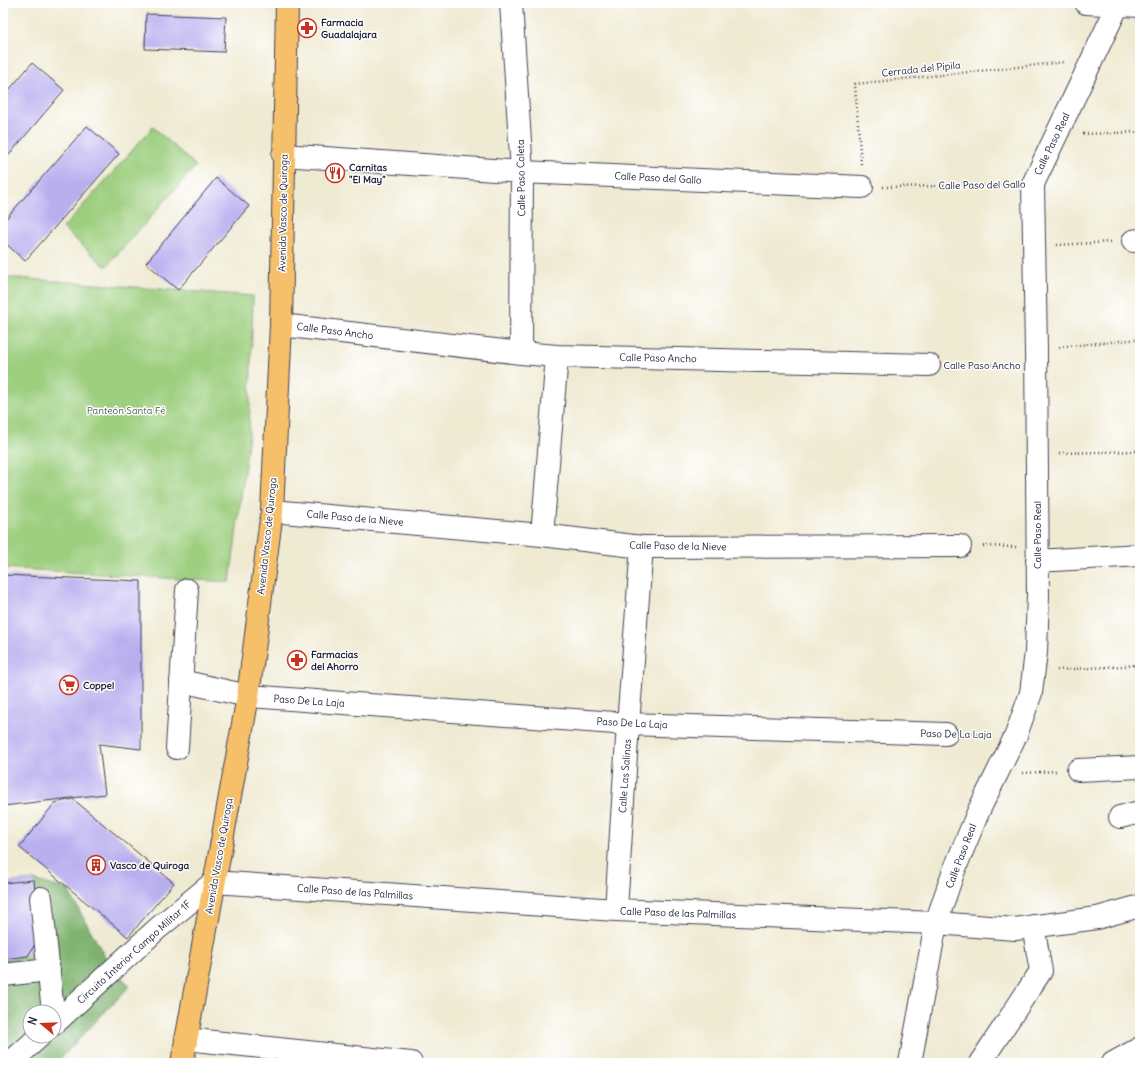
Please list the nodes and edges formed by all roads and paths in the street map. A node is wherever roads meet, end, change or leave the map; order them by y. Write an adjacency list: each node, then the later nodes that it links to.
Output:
1 (286, 3): 9 (main road, Avenida Vasco de Quiroga)
2 (511, 3): 10 (street, Calle Paso Coleta)
3 (1086, 3): 4 (street)
4 (1118, 5): 5 (street); 6 (street, Calle Paso Real)
5 (1140, 6)
6 (1093, 59): 8 (street, Calle Paso Real); 12 (path, Cerrada del Pípila)
7 (1140, 132): 8 (path)
8 (1056, 135): 11 (street, Calle Paso Real)
9 (283, 155): 10 (street, Calle Paso del Gallo); 15 (main road, Avenida Vasco de Quiroga)
10 (522, 172): 12 (street, Calle Paso del Gallo); 17 (street, Calle Paso Coleta)
11 (1033, 184): 12 (path, Calle Paso del Gallo); 14 (street, Calle Paso Real)
12 (862, 187)
13 (1136, 240): 14 (path)
14 (1034, 246): 19 (street, Calle Paso Real)
15 (281, 325): 17 (street, Calle Paso Ancho); 23 (main road, Avenida Vasco de Quiroga)
16 (1140, 339): 19 (path, Calle Paso Ancho)
17 (521, 353): 18 (street, Calle Paso Ancho)
18 (557, 356): 20 (street, Calle Paso Ancho); 24 (street)
19 (1036, 357): 20 (path, Calle Paso Ancho); 22 (street, Calle Paso Real)
20 (930, 365)
21 (1140, 451): 22 (path)
22 (1037, 454): 27 (street, Calle Paso Real)
23 (272, 511): 24 (street, Calle Paso de la Nieve); 33 (main road, Avenida Vasco de Quiroga)
24 (542, 535): 26 (street, Calle Paso de la Nieve)
25 (960, 546): 26 (street, Calle Paso de la Nieve); 27 (path)
26 (642, 547): 34 (street, Calle Las Salinas)
27 (1037, 554): 28 (street); 31 (street, Calle Paso Real)
28 (1140, 555)
29 (187, 590): 32 (street)
30 (1140, 664): 31 (path)
31 (1034, 672): 36 (street, Calle Paso Real)
32 (181, 681): 33 (street, Paso De La Laja); 37 (street)
33 (248, 696): 34 (street, Paso De La Laja); 41 (main road, Avenida Vasco de Quiroga)
34 (628, 724): 35 (street, Paso De La Laja); 44 (street, Calle Las Salinas)
35 (946, 734): 36 (path, Paso De La Laja)
36 (1016, 735): 40 (street, Calle Paso Real)
37 (177, 748)
38 (1140, 767): 39 (street)
39 (1078, 770): 40 (path)
40 (997, 774): 45 (street, Calle Paso Real)
41 (214, 882): 44 (street, Calle Paso de las Palmillas); 50 (street, Circuito Interior Campo Militar 1F); 51 (main road, Avenida Vasco de Quiroga)
42 (41, 898): 47 (street)
43 (1140, 906): 46 (street, Calle Paso de las Palmillas)
44 (616, 910): 45 (street, Calle Paso de las Palmillas)
45 (936, 923): 46 (street, Calle Paso de las Palmillas); 57 (street, Calle Paso Real)
46 (1033, 926): 58 (street)
47 (49, 970): 48 (street); 49 (street)
48 (3, 975)
49 (52, 1004)
50 (62, 1017)
51 (186, 1039): 55 (main road, Avenida Vasco de Quiroga); 56 (street)
52 (31, 1044): 54 (street)
53 (1140, 1048): 59 (street)
54 (10, 1063)
55 (182, 1063)
56 (411, 1063)
57 (910, 1063)
58 (980, 1063)
59 (1113, 1063)

